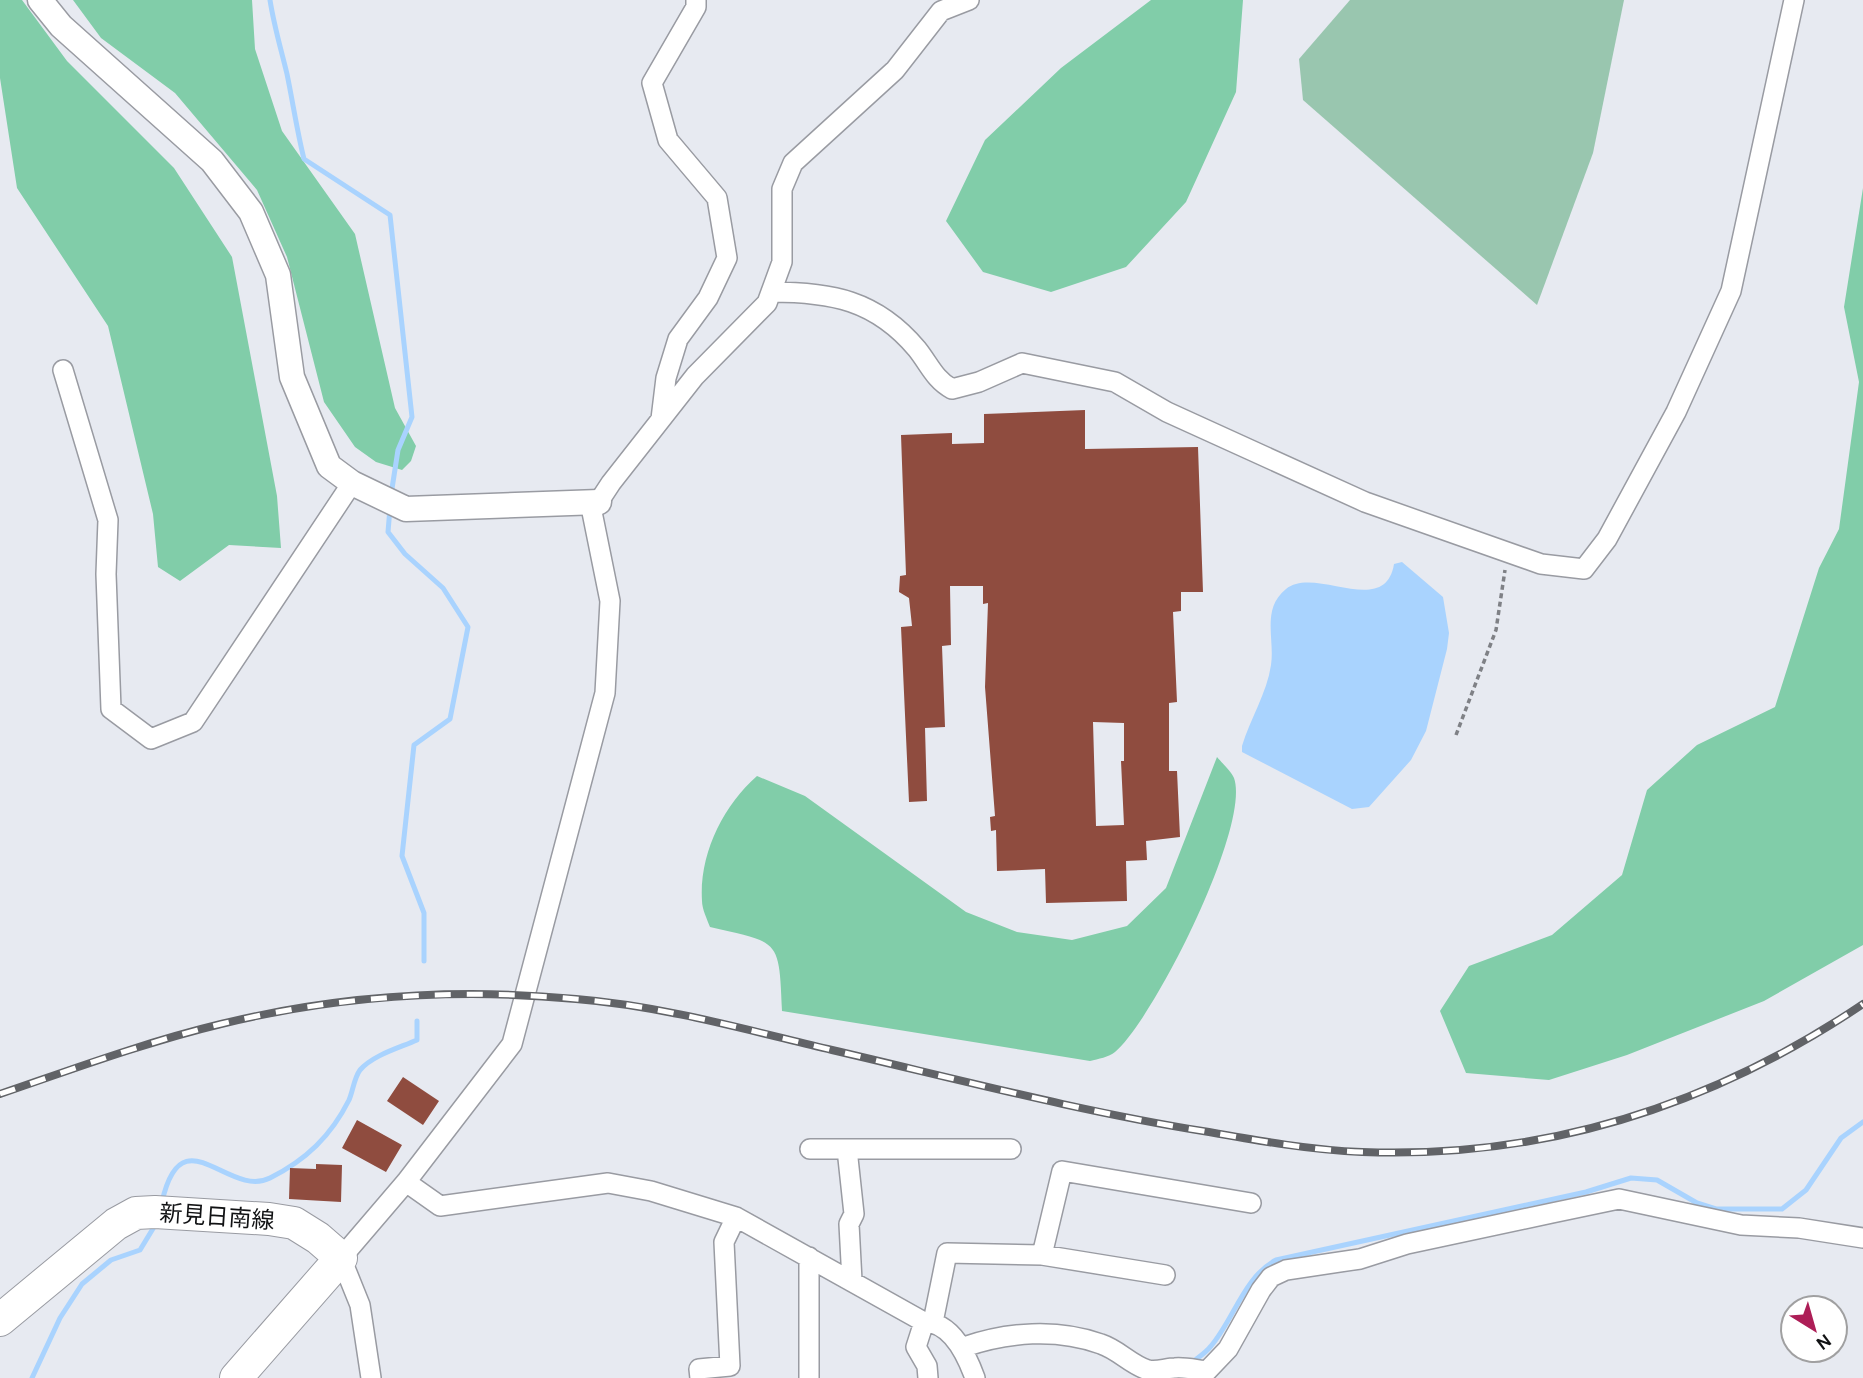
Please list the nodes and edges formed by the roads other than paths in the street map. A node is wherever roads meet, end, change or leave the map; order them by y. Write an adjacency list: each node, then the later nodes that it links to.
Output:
1 (40, 0): 8 (street)
2 (696, 0): 7 (street)
3 (969, 0): 5 (street)
4 (1794, 0): 5 (street)
5 (771, 292): 7 (street)
6 (63, 370): 8 (street)
7 (660, 420): 9 (street)
8 (352, 483): 9 (street)
9 (599, 502): 13 (street)
10 (810, 1149): 11 (street)
11 (847, 1149): 12 (street); 21 (street)
12 (1011, 1149)
13 (406, 1182): 15 (street); 18 (street)
14 (1251, 1203): 17 (street)
15 (736, 1217): 19 (street); 28 (street)
16 (1863, 1238): 25 (street)
17 (1042, 1255): 20 (street); 23 (street)
18 (341, 1258): 22 (main road, 新見日南線); 26 (main road); 27 (street)
19 (809, 1258): 21 (street); 29 (street)
20 (1165, 1275)
21 (852, 1281): 23 (street)
22 (0, 1320)
23 (928, 1322): 24 (street); 30 (street)
24 (964, 1347): 25 (street); 31 (street)
25 (1208, 1373)
26 (236, 1378)
27 (371, 1378)
28 (700, 1378)
29 (809, 1378)
30 (928, 1378)
31 (975, 1378)

